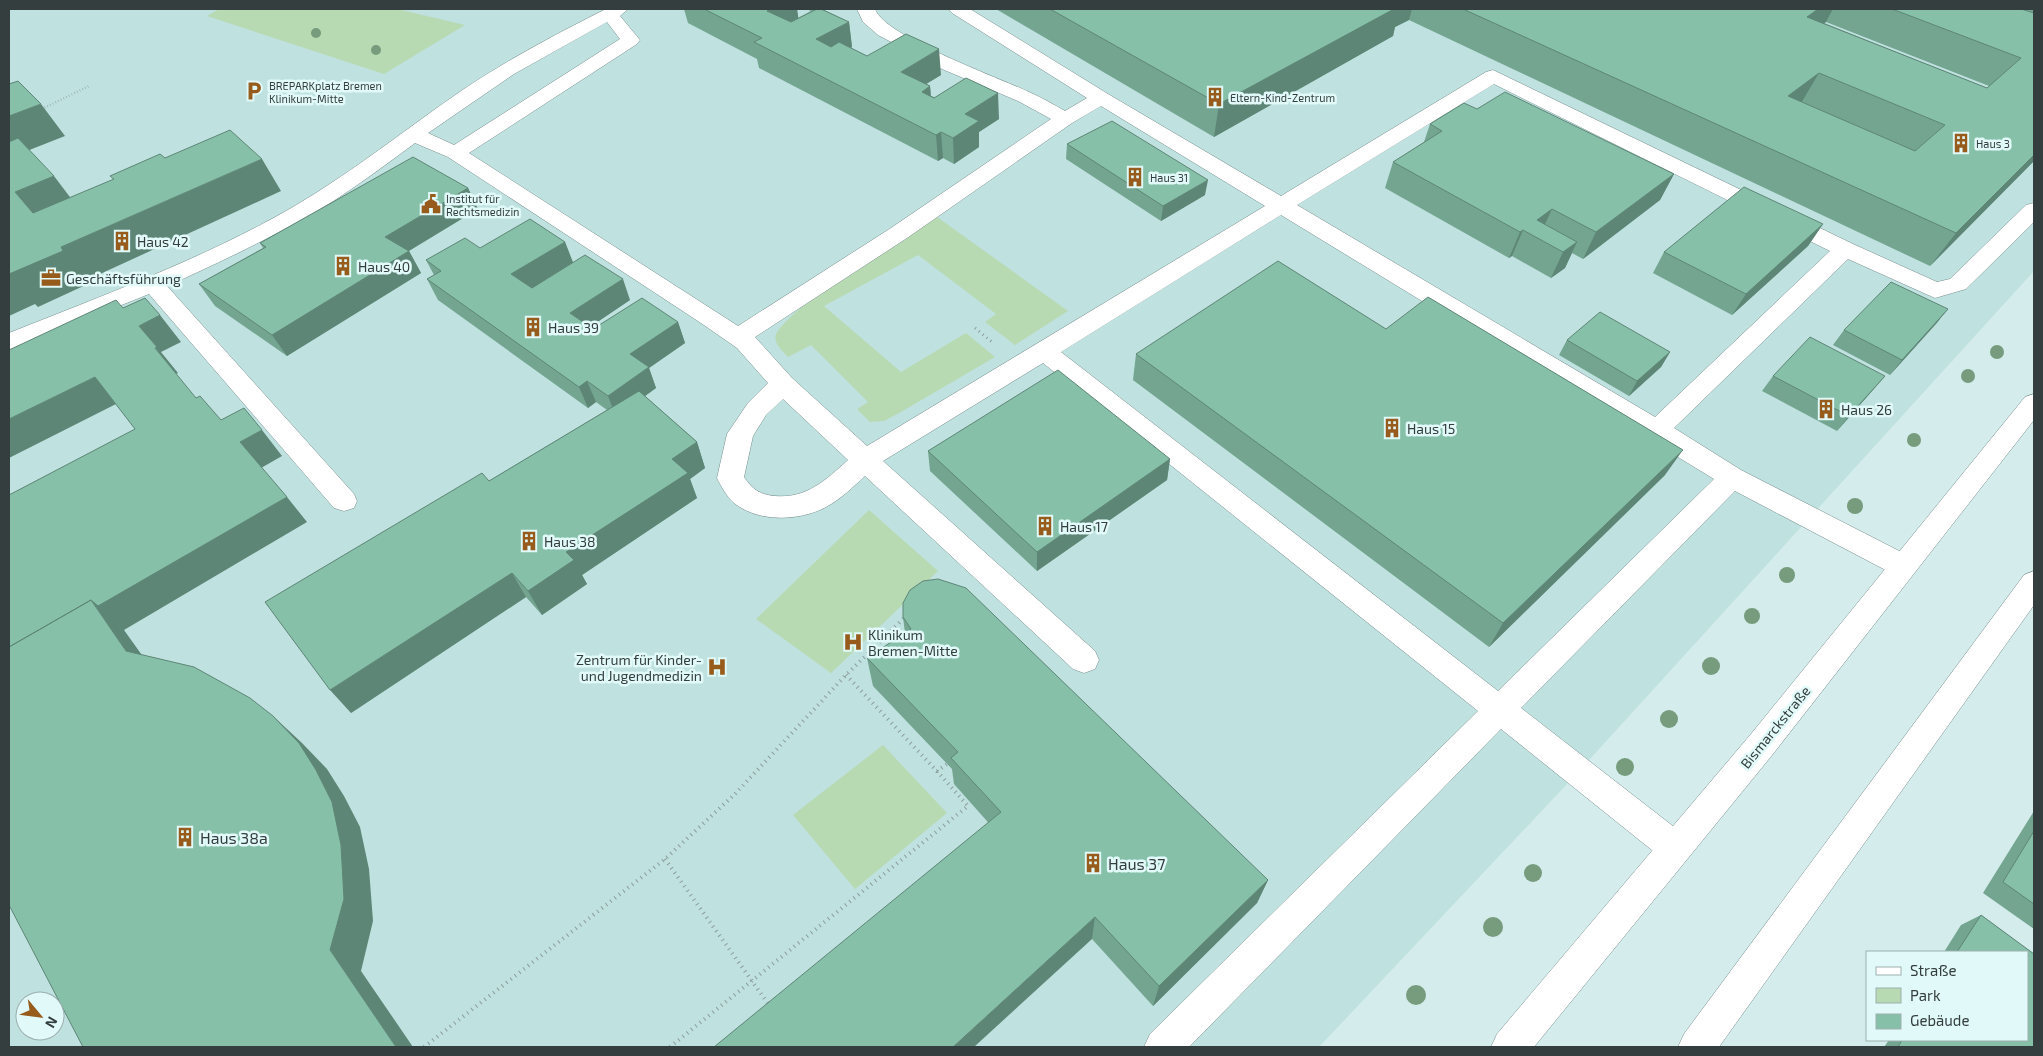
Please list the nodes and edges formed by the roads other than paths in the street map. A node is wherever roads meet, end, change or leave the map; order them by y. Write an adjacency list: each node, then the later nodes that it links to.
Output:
1 (866, 9): 5 (main road)
2 (958, 9): 4 (main road)
3 (614, 11): 6 (main road); 7 (main road)
4 (1101, 98): 5 (main road); 8 (main road)
5 (1064, 119): 12 (main road)
6 (415, 135): 7 (main road); 11 (main road)
7 (455, 153): 12 (main road)
8 (1284, 205): 10 (main road); 14 (main road); 17 (main road)
9 (2034, 210): 10 (main road)
10 (1845, 248): 17 (main road)
11 (153, 284): 13 (main road); 20 (main road)
12 (738, 337): 15 (main road)
13 (9, 342)
14 (1044, 351): 18 (main road); 24 (main road)
15 (783, 384): 18 (main road); 18 (main road)
16 (2034, 403): 21 (main road, Bismarckstraße)
17 (1657, 430): 19 (main road)
18 (865, 460): 23 (main road)
19 (1732, 477): 21 (main road); 24 (main road)
20 (344, 501)
21 (1903, 566): 25 (main road, Bismarckstraße)
22 (2034, 583): 28 (main road)
23 (1084, 660)
24 (1499, 710): 25 (main road); 26 (main road)
25 (1676, 848): 27 (main road, Bismarckstraße)
26 (1163, 1047)
27 (1510, 1047)
28 (1697, 1047)

